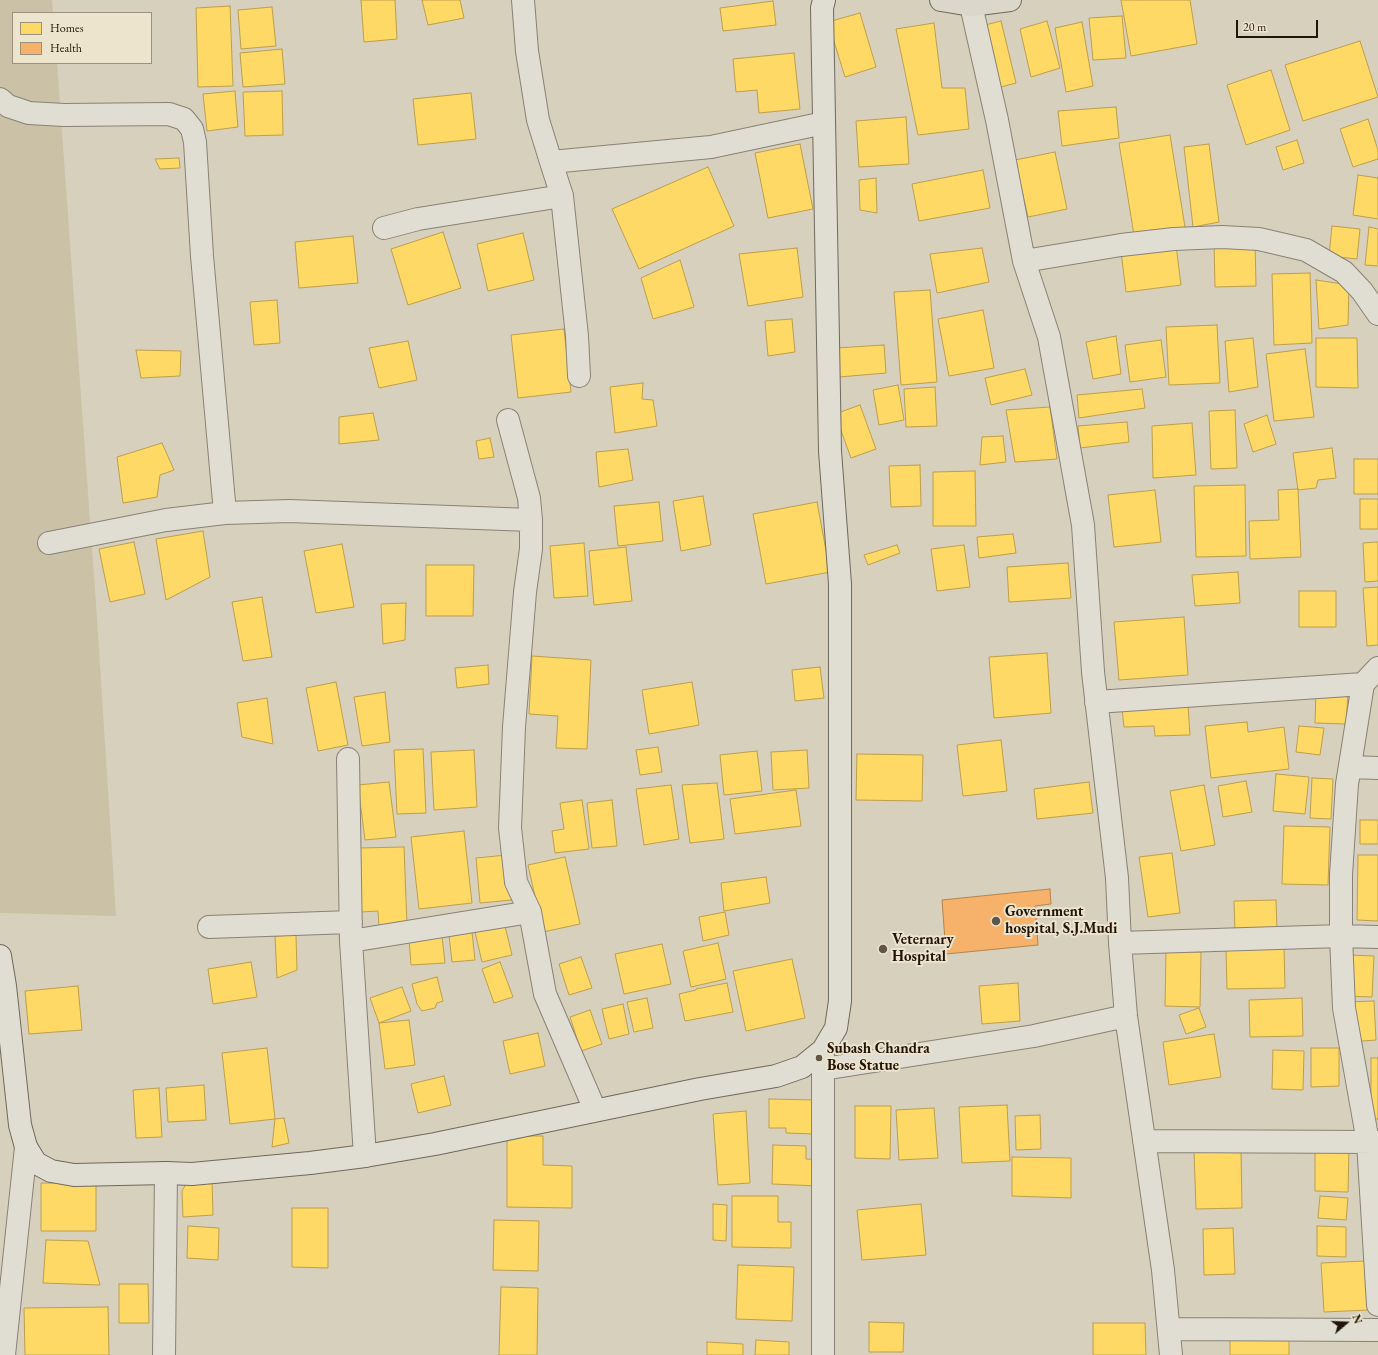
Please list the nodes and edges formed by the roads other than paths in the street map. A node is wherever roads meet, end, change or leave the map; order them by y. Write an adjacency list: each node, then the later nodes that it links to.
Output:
1 (523, 0): 8 (street)
2 (824, 0): 7 (street)
3 (940, 0): 5 (main road)
4 (1010, 0): 5 (main road)
5 (971, 2): 11 (street)
6 (0, 99): 15 (street)
7 (824, 123): 8 (street); 32 (street)
8 (550, 162): 9 (street)
9 (562, 196): 10 (street); 13 (street)
10 (384, 228)
11 (1024, 261): 12 (street); 20 (street)
12 (1378, 314)
13 (579, 376)
14 (508, 420): 16 (street)
15 (225, 513): 16 (street); 17 (street)
16 (531, 520): 24 (street)
17 (49, 543)
18 (1378, 668): 19 (street)
19 (1363, 684): 20 (street); 22 (street)
20 (1096, 702): 29 (street)
21 (348, 759): 26 (street)
22 (1350, 767): 23 (street); 27 (street)
23 (1378, 768)
24 (530, 912): 26 (street); 33 (street)
25 (208, 927): 26 (street)
26 (351, 931): 37 (street)
27 (1341, 936): 28 (street); 29 (street); 35 (street)
28 (1378, 937)
29 (1120, 943): 31 (street)
30 (0, 956): 36 (street)
31 (1126, 1016): 32 (street); 34 (street)
32 (823, 1060): 33 (street); 45 (street)
33 (595, 1110): 37 (street)
34 (1144, 1141): 35 (street); 40 (street)
35 (1373, 1142): 39 (street)
36 (26, 1147): 38 (street); 43 (street)
37 (365, 1156): 38 (street)
38 (166, 1173): 44 (street)
39 (1378, 1305)
40 (1169, 1329): 41 (street); 46 (street)
41 (1378, 1330)
42 (0, 1355): 43 (street)
43 (4, 1355)
44 (164, 1355)
45 (823, 1355)
46 (1171, 1355)

